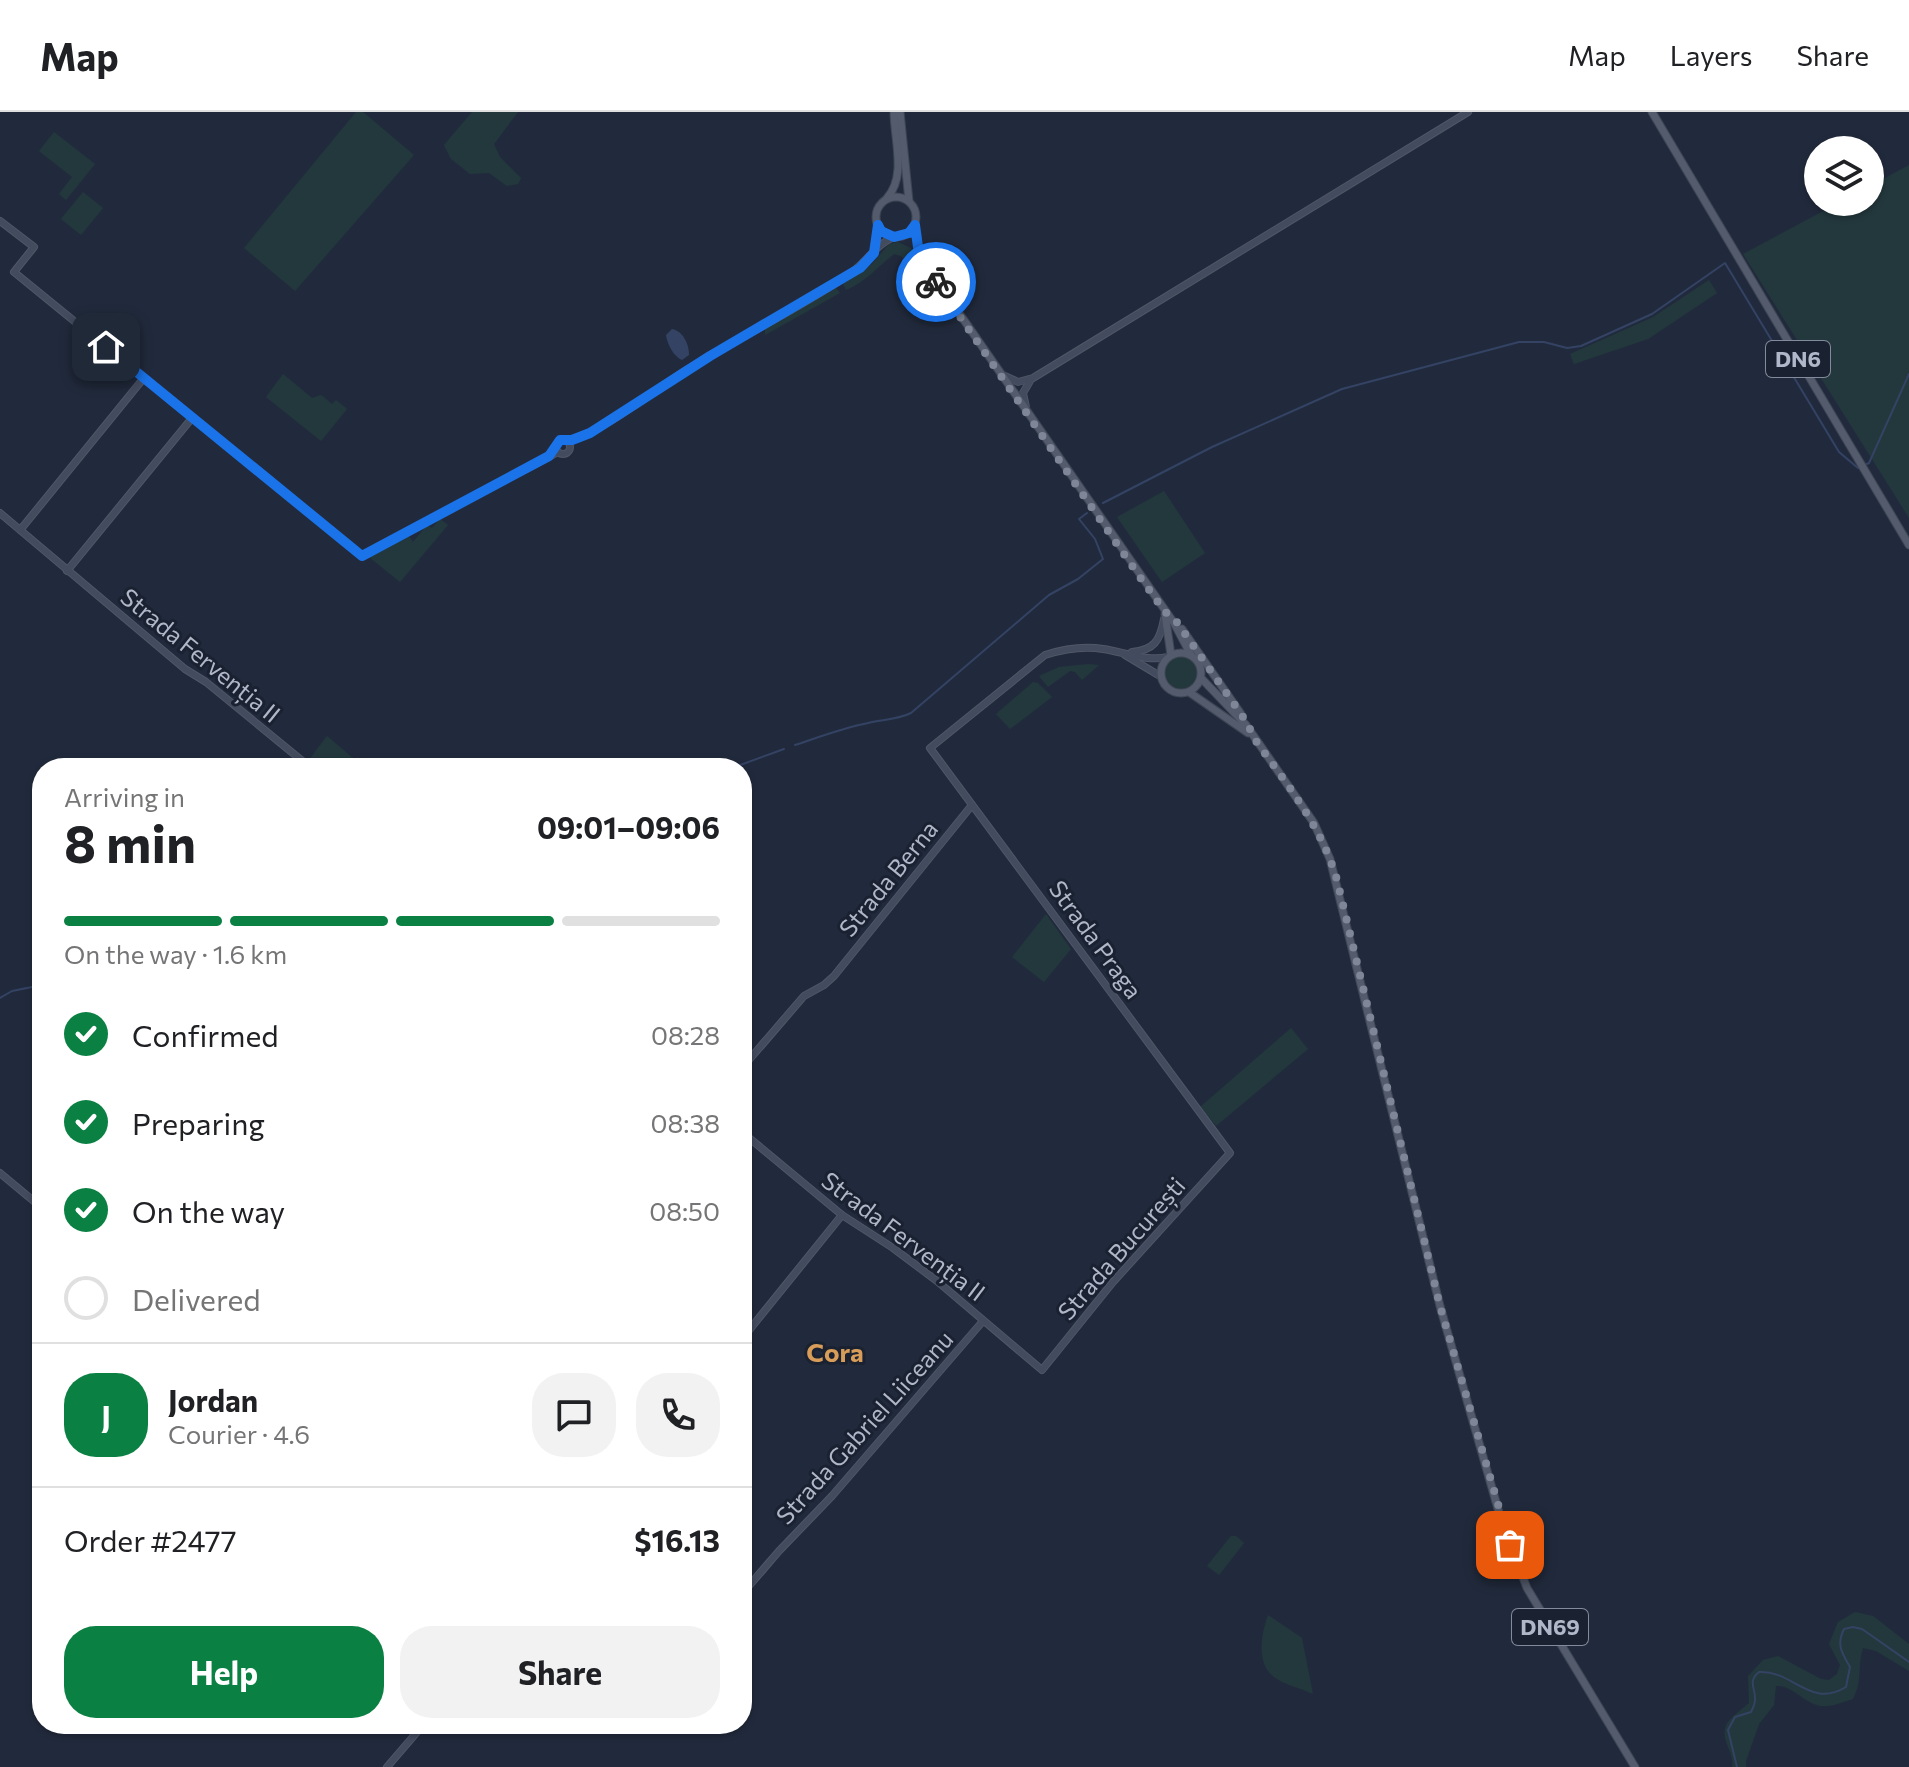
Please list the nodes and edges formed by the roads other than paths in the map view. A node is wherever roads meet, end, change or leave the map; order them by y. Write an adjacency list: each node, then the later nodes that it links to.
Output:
1 (894, 112): 5 (main road)
2 (900, 112): 6 (main road, DN69)
3 (1468, 112): 14 (street)
4 (1652, 112): 22 (main road, DN6)
5 (885, 200): 6 (main road); 8 (main road)
6 (909, 201): 9 (main road, DN69)
7 (0, 221): 15 (street)
8 (878, 225): 10 (main road); 12 (street)
9 (915, 225): 10 (main road); 11 (main road, DN69)
10 (896, 237): 11 (main road); 12 (street)
11 (918, 247): 13 (main road, DN69)
12 (874, 253): 18 (street)
13 (997, 371): 14 (street); 16 (main road, DN69)
14 (1033, 378): 16 (street)
15 (143, 379): 17 (street); 21 (street)
16 (1028, 414): 24 (main road, DN69)
17 (192, 418): 19 (street); 23 (street)
18 (568, 444): 19 (street); 19 (street)
19 (556, 450)
20 (0, 513): 21 (street, Strada Fervenția II)
21 (21, 529): 23 (street, Strada Fervenția II)
22 (1909, 545)
23 (67, 571): 32 (street, Strada Fervenția II)
24 (1165, 612): 25 (street); 26 (main road, DN69); 27 (main road, DN69); 31 (main road, DN69)
25 (1122, 653): 27 (street); 28 (street); 33 (street, Strada Praga)
26 (1191, 655): 27 (main road); 29 (main road, DN69)
27 (1170, 656): 28 (main road)
28 (1160, 676): 30 (main road, DN69)
29 (1201, 678): 30 (main road); 31 (main road, DN69)
30 (1189, 692): 31 (main road, DN69)
31 (1253, 737): 46 (main road, DN69)
32 (299, 758)
33 (972, 805): 34 (street, Strada Berna); 36 (street, Strada Praga)
34 (752, 1056)
35 (752, 1140): 39 (street, Strada Fervenția II)
36 (1230, 1153): 42 (street, Strada București)
37 (0, 1173): 38 (street)
38 (32, 1200)
39 (842, 1215): 40 (street, Strada Fervenția II); 41 (street)
40 (983, 1321): 42 (street, Strada Fervenția II); 43 (street, Strada Gabriel Liiceanu)
41 (752, 1327)
42 (1042, 1370)
43 (752, 1582)
44 (415, 1734): 45 (street)
45 (387, 1767)
46 (1635, 1767)

